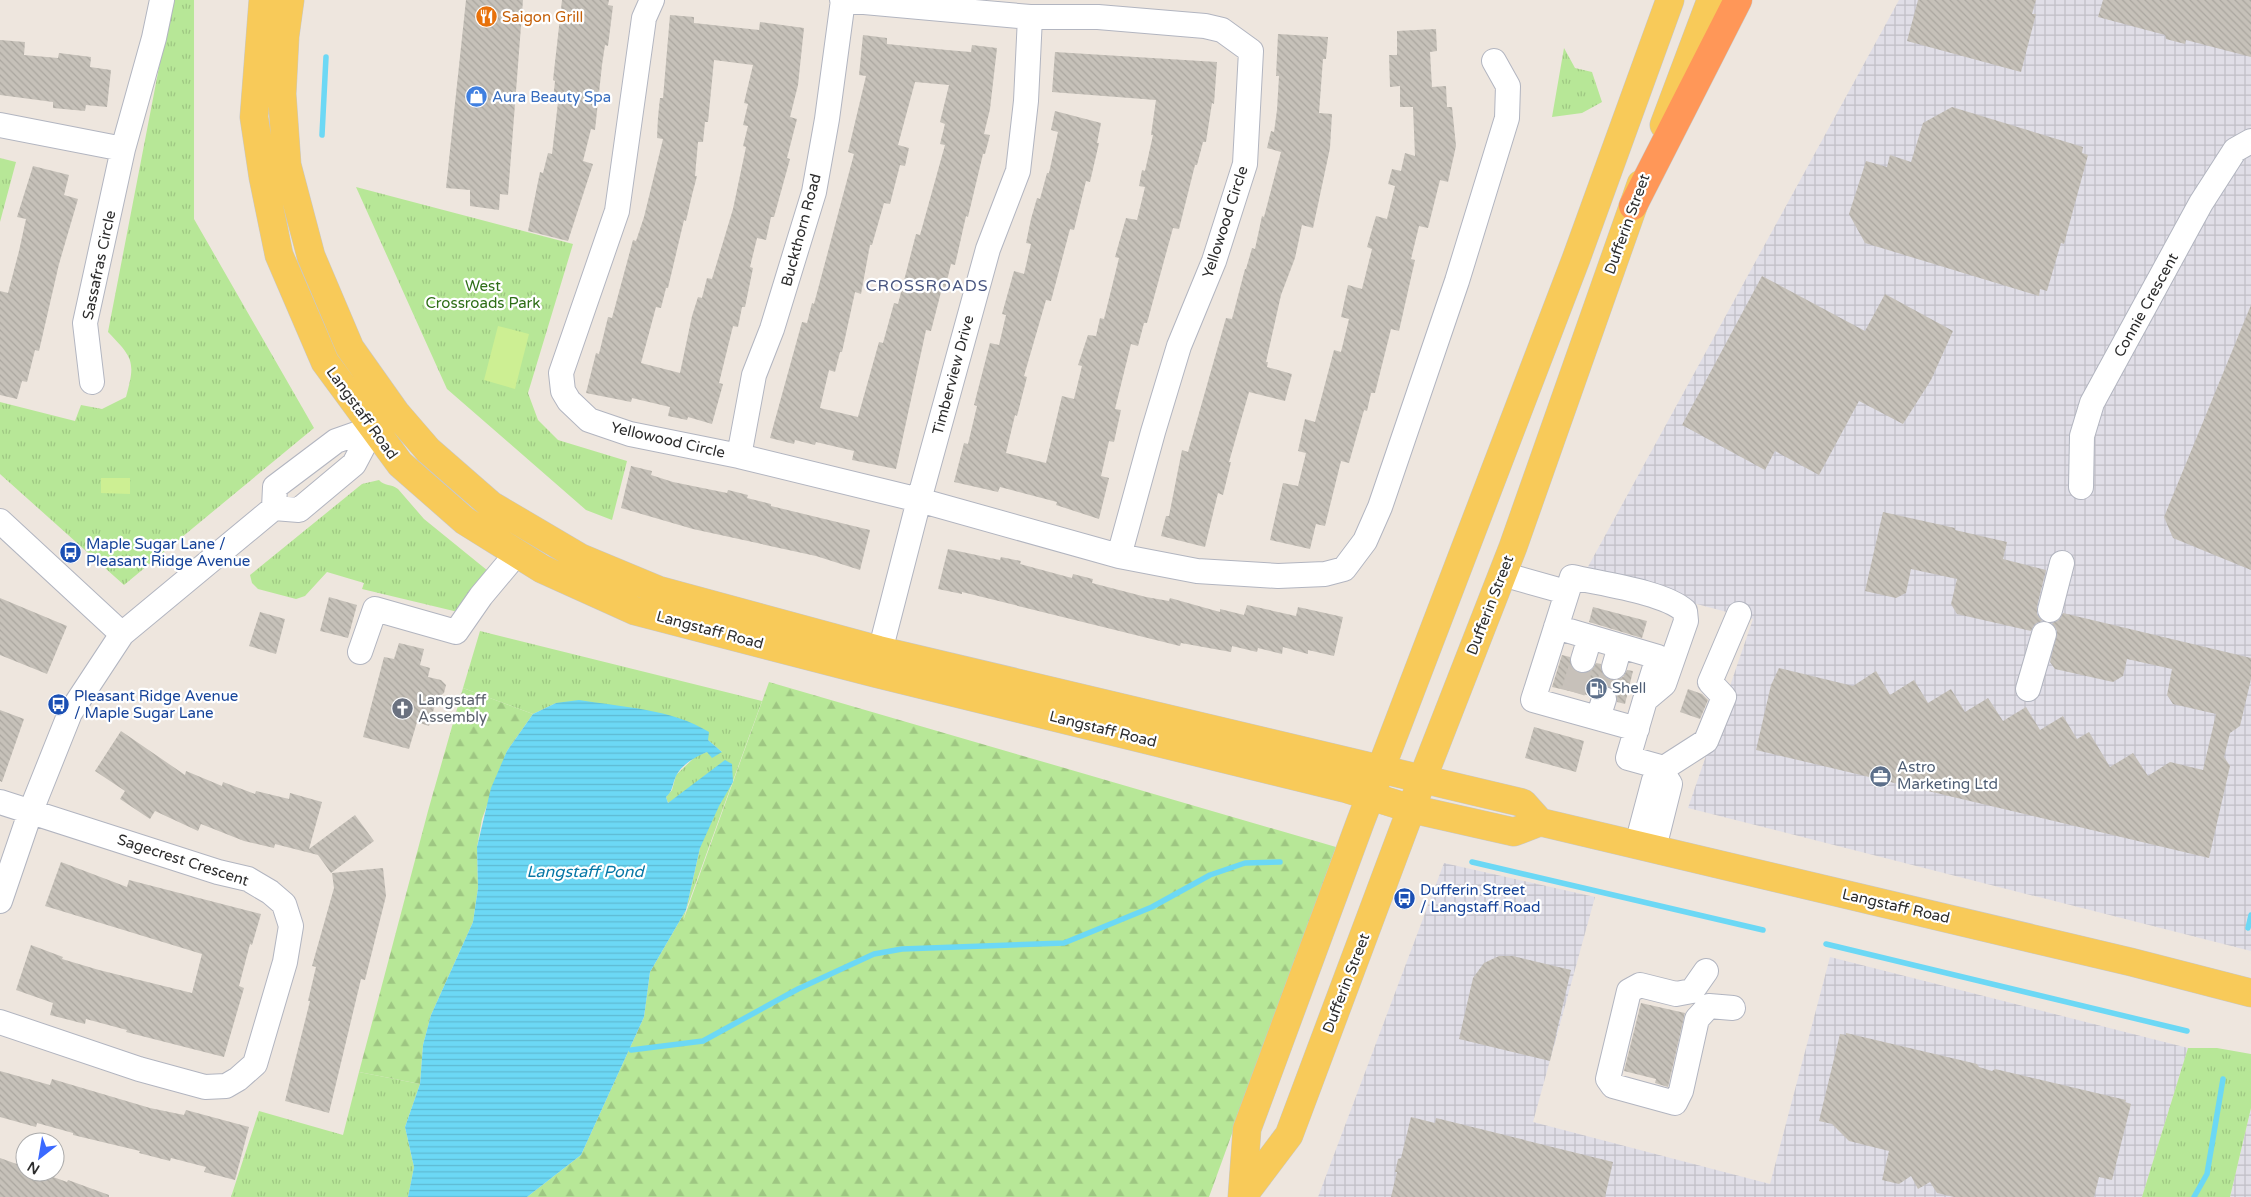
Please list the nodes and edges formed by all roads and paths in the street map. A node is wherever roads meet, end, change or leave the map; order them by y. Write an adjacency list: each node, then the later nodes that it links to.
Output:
1 (162, 0): 13 (street, Sassafras Circle)
2 (263, 0): 17 (main road, Langstaff Road)
3 (290, 0): 16 (main road, Langstaff Road)
4 (652, 0): 18 (street, Yellowood Circle)
5 (843, 0): 9 (street, Yellowood Circle); 18 (street, Buckthorn Road)
6 (1670, 0): 40 (main road, Dufferin Street)
7 (1711, 0): 14 (main road, Dufferin Street)
8 (1738, 0): 14 (highway)
9 (1030, 17): 20 (street, Timberview Drive); 24 (street, Yellowood Circle)
10 (1494, 61): 24 (street, Yellowood Circle)
11 (0, 125): 13 (street)
12 (2251, 141): 19 (street, Connie Crescent)
13 (123, 149): 15 (street, Sassafras Circle)
14 (1633, 206): 26 (main road, Dufferin Street)
15 (92, 382)
16 (396, 413): 17 (street); 36 (main road, Langstaff Road)
17 (373, 428): 21 (street); 21 (street); 23 (main road, Langstaff Road)
18 (739, 456): 20 (street, Yellowood Circle)
19 (2081, 488)
20 (919, 500): 24 (street, Yellowood Circle); 36 (street, Timberview Drive)
21 (274, 508): 31 (street)
22 (0, 521): 31 (street)
23 (517, 553): 34 (street); 36 (main road, Langstaff Road)
24 (1119, 556)
25 (2062, 563): 28 (street)
26 (1502, 574): 27 (street); 42 (main road, Dufferin Street)
27 (1566, 592): 30 (street); 38 (street)
28 (2050, 610)
29 (1739, 614): 41 (street)
30 (1556, 627): 33 (street); 39 (street)
31 (122, 634): 46 (street)
32 (2044, 634): 37 (street)
33 (1590, 637): 35 (street); 38 (street)
34 (360, 652)
35 (1584, 660)
36 (877, 661): 40 (main road, Langstaff Road); 43 (main road, Langstaff Road)
37 (2028, 689)
38 (1645, 700): 39 (street)
39 (1637, 729): 41 (street)
40 (1380, 770): 42 (main road, Langstaff Road); 43 (main road, Dufferin Street)
41 (1663, 771): 48 (street)
42 (1422, 780): 45 (main road, Dufferin Street); 47 (main road, Langstaff Road)
43 (1371, 796): 45 (main road, Langstaff Road); 54 (main road, Dufferin Street)
44 (0, 802): 46 (street, Sagecrest Crescent)
45 (1412, 809): 47 (main road, Langstaff Road); 54 (main road, Dufferin Street)
46 (30, 813): 49 (street); 53 (street, Sagecrest Crescent)
47 (1540, 822): 48 (main road, Langstaff Road)
48 (1646, 846): 51 (main road, Langstaff Road)
49 (0, 901)
50 (1706, 970): 52 (street)
51 (2244, 986)
52 (1733, 1008)
53 (0, 1022)
54 (1242, 1196)

